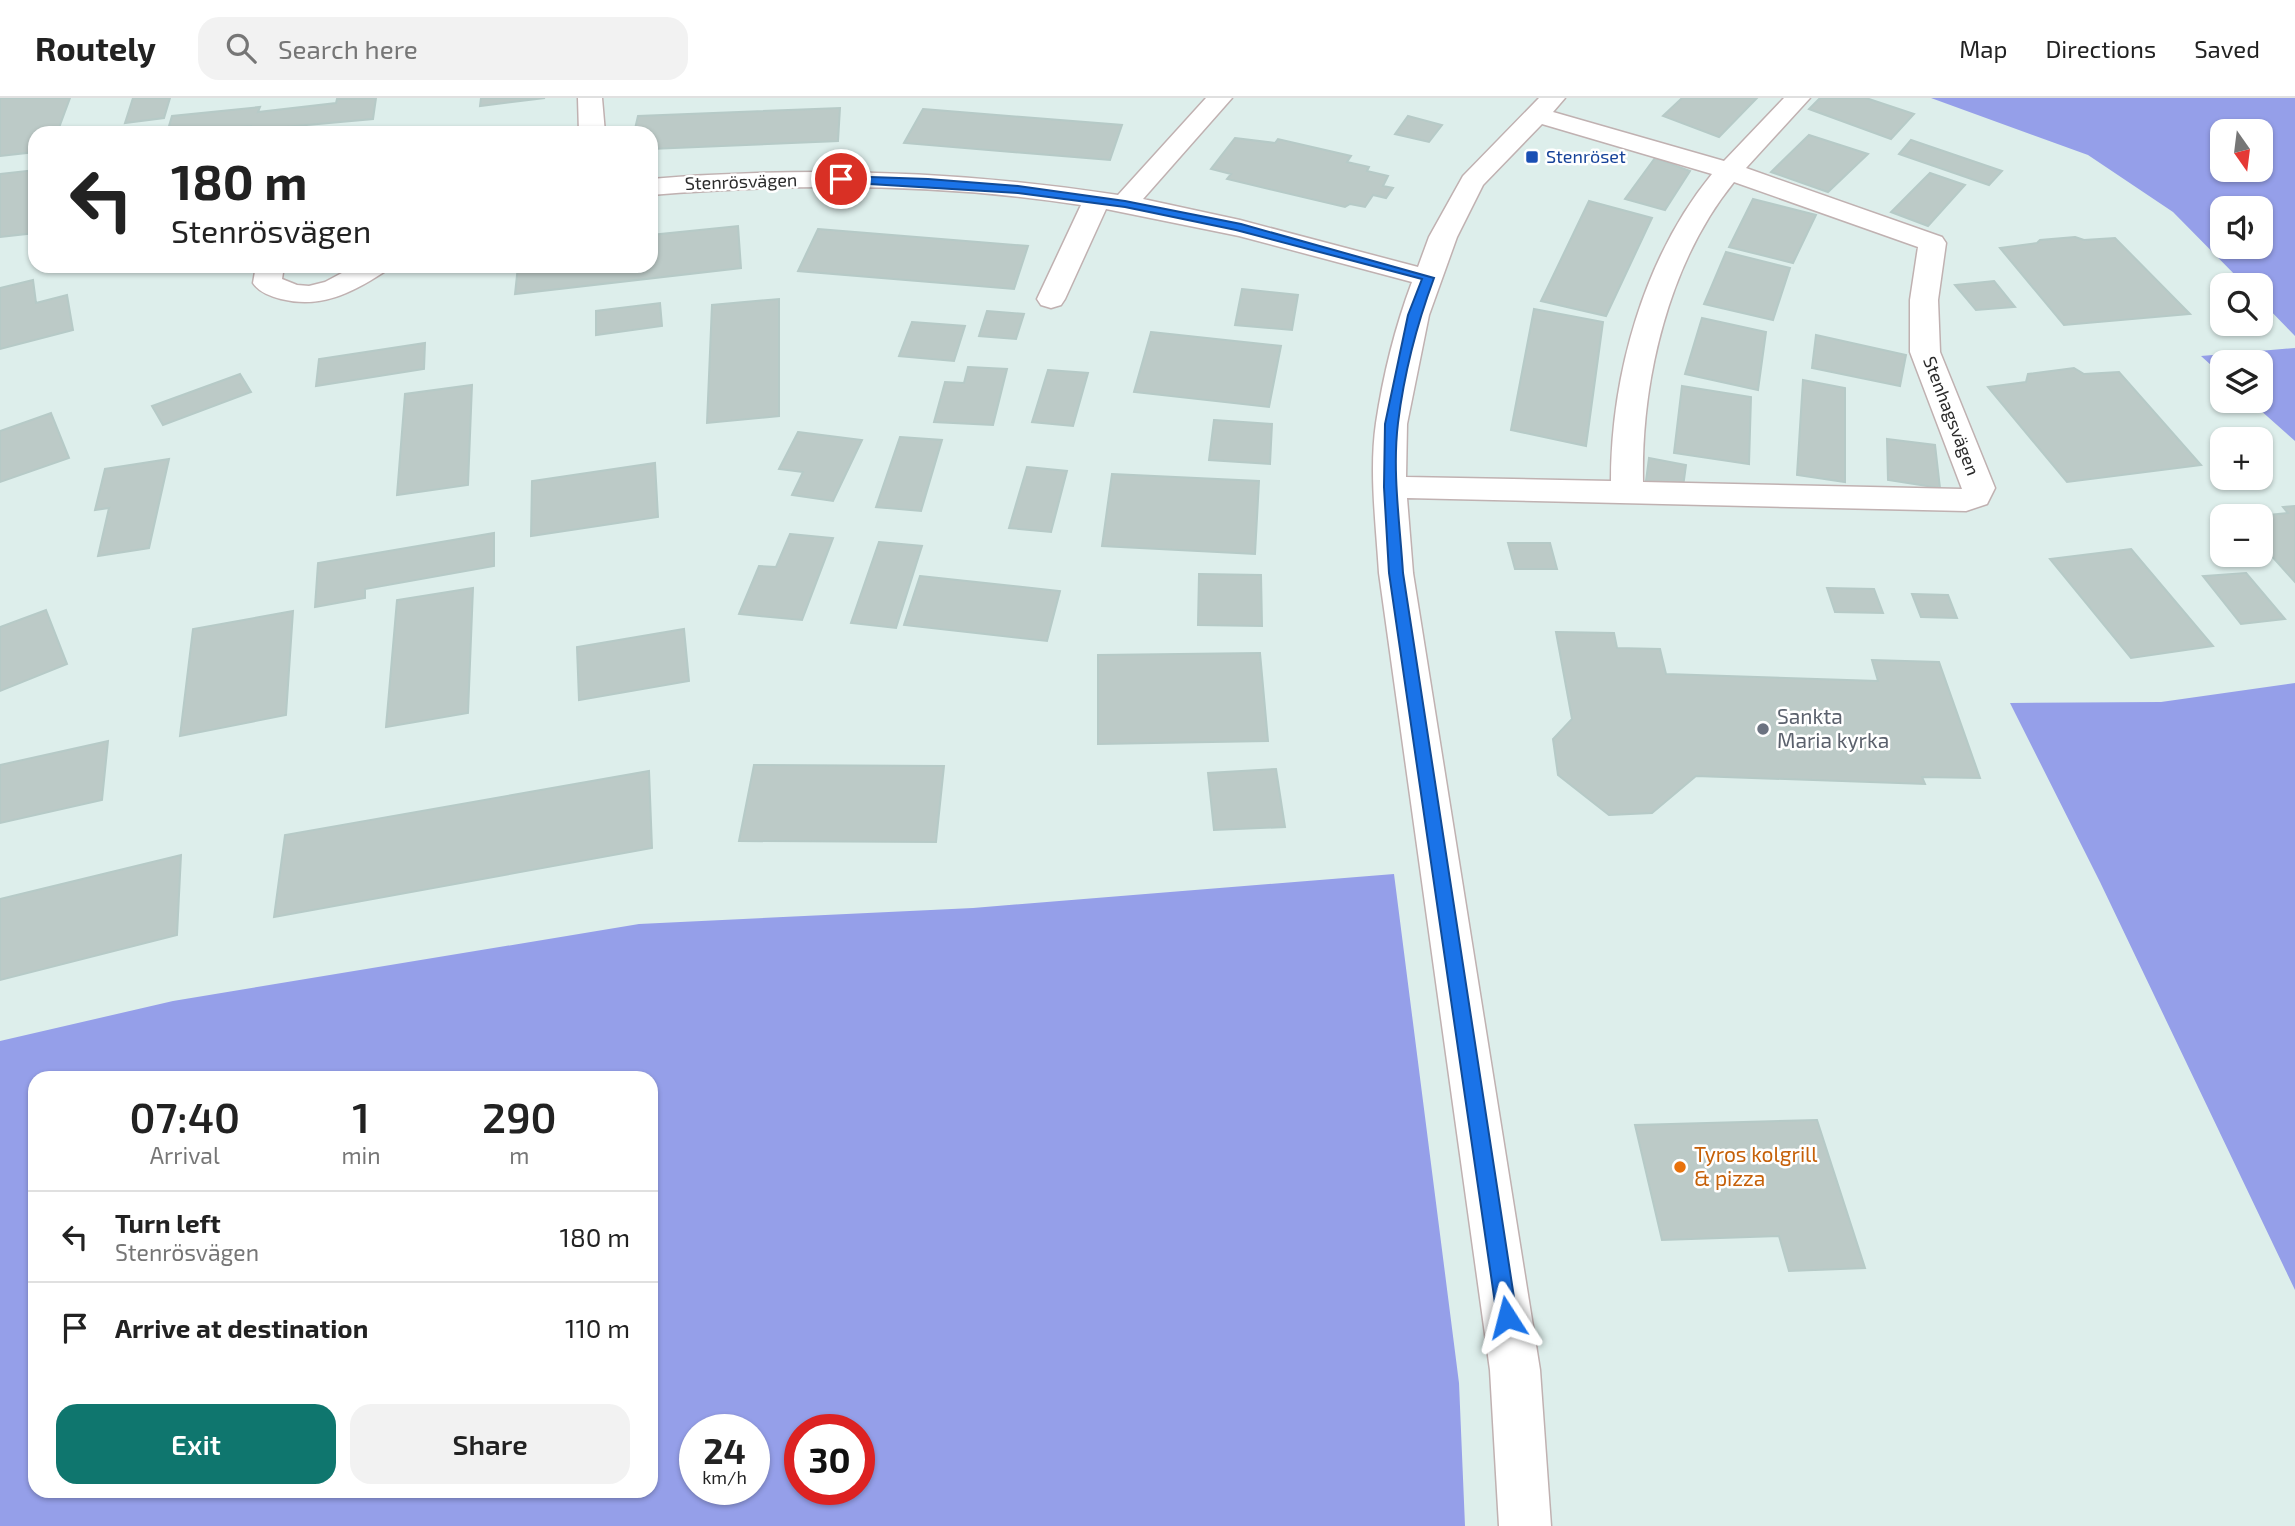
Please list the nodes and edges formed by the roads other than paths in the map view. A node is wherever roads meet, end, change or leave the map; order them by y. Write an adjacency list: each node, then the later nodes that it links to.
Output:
1 (590, 98): 5 (street)
2 (1798, 98): 6 (street)
3 (1212, 100): 9 (street)
4 (1544, 107): 6 (street, Stenhagsvägen); 12 (street, Stenhagsvägen)
5 (592, 126)
6 (1728, 172): 15 (street); 15 (street, Stenhagsvägen)
7 (658, 187): 8 (street, Stenrösvägen)
8 (1097, 200): 9 (street, Stenrösvägen); 13 (street)
9 (1125, 204): 12 (street, Stenrösvägen)
10 (269, 273): 11 (street)
11 (364, 273)
12 (1428, 278): 14 (street, Stenhagsvägen)
13 (1051, 299)
14 (1390, 487): 15 (street, Stenhagsvägen); 16 (street, Stenhagsvägen)
15 (1627, 493)
16 (1525, 1526)

